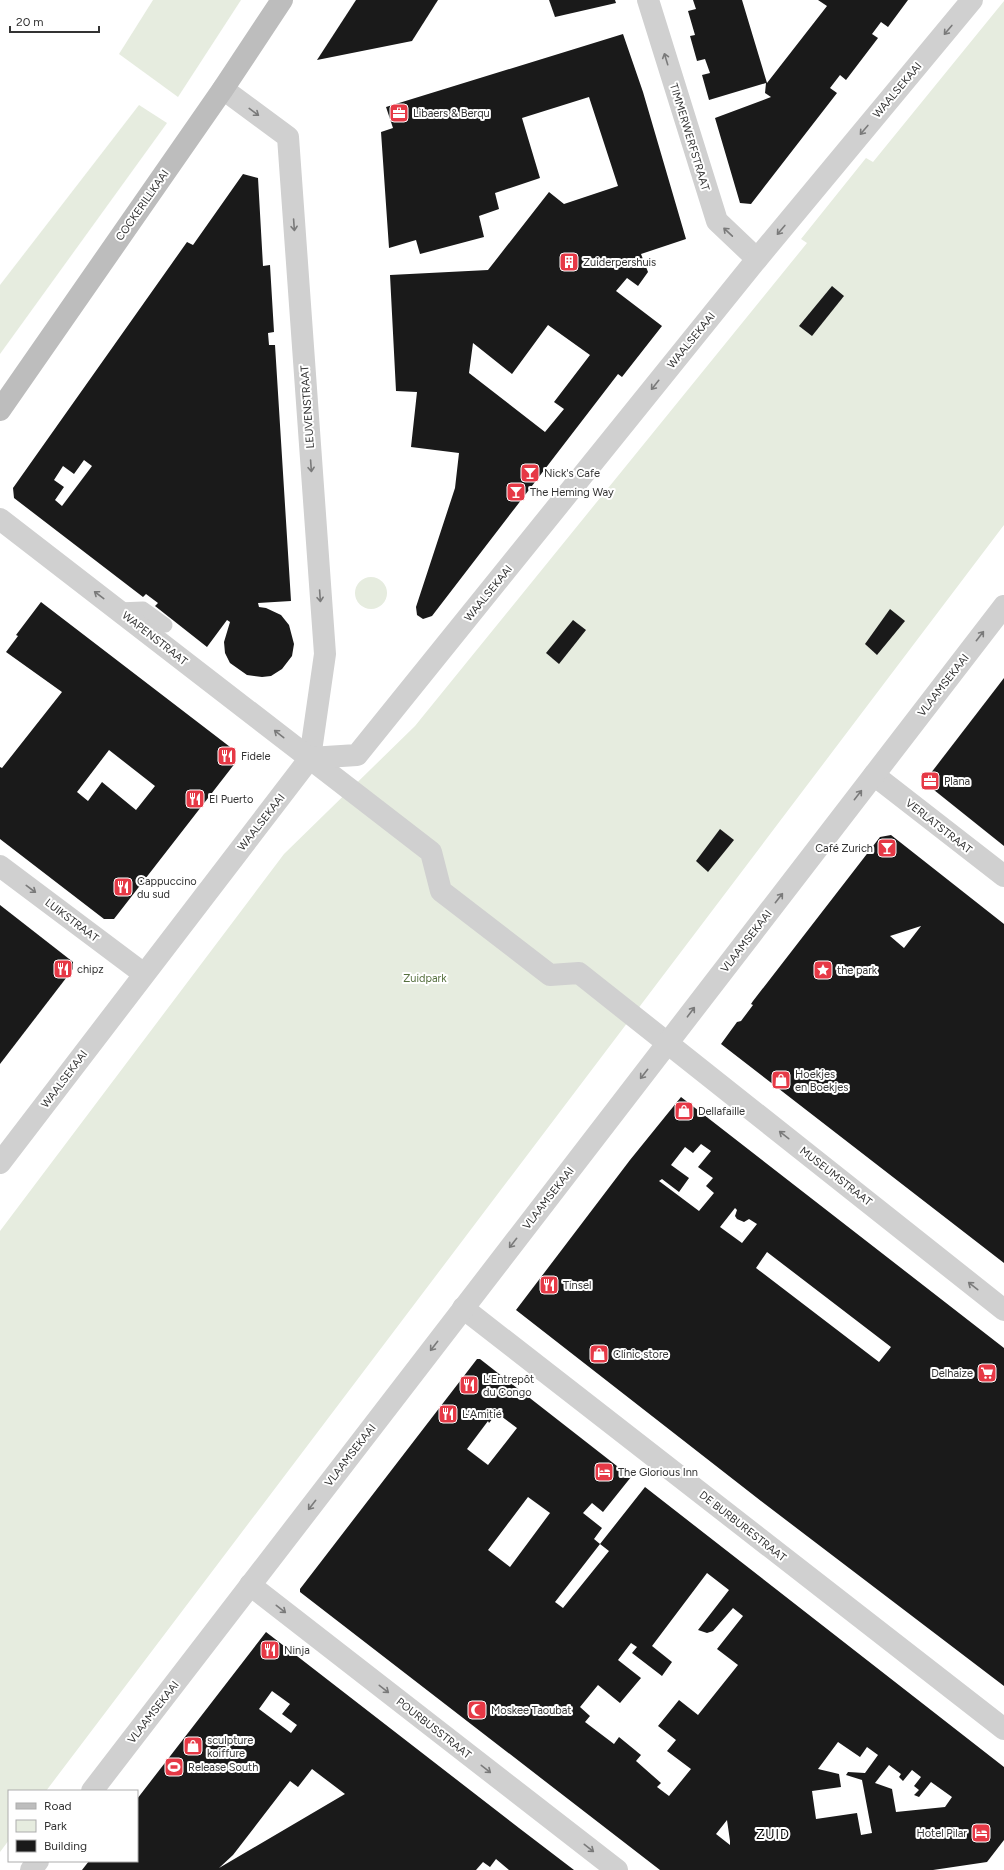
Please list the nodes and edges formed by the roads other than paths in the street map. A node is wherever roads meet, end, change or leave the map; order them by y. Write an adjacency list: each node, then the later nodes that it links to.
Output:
1 (282, 0): 4 (street, COCKERILLKAAI)
2 (648, 0): 5 (street, TIMMERWERFSTRAAT, one-way to 2)
3 (972, 0): 5 (street, WAALSEKAAI, one-way to 5)
4 (223, 89): 6 (street, COCKERILLKAAI); 11 (street, LEUVENSTRAAT, one-way to 11)
5 (757, 259): 11 (street, WAALSEKAAI, one-way to 11)
6 (0, 410)
7 (0, 519): 9 (street, WAPENSTRAAT, one-way to 7)
8 (1004, 606): 12 (street, VLAAMSEKAAI, one-way to 8)
9 (118, 610): 10 (lane); 11 (street, WAPENSTRAAT, one-way to 9)
10 (165, 625)
11 (310, 758): 15 (street, WAALSEKAAI); 16 (street, WAPENSTRAAT)
12 (874, 775): 14 (street, VERLATSTRAAT); 16 (street, VLAAMSEKAAI, one-way to 12)
13 (0, 866): 15 (street, LUIKSTRAAT, one-way to 15)
14 (1004, 876)
15 (144, 974): 17 (street, WAALSEKAAI)
16 (668, 1043): 18 (street, VLAAMSEKAAI, one-way to 18); 19 (street, MUSEUMSTRAAT, one-way to 16)
17 (0, 1163)
18 (463, 1308): 20 (street, VLAAMSEKAAI, one-way to 20); 21 (street, DE BURBURESTRAAT)
19 (1004, 1310)
20 (250, 1585): 22 (street, VLAAMSEKAAI); 23 (street, POURBUSSTRAAT, one-way to 23)
21 (1004, 1729)
22 (93, 1790)
23 (617, 1870)

